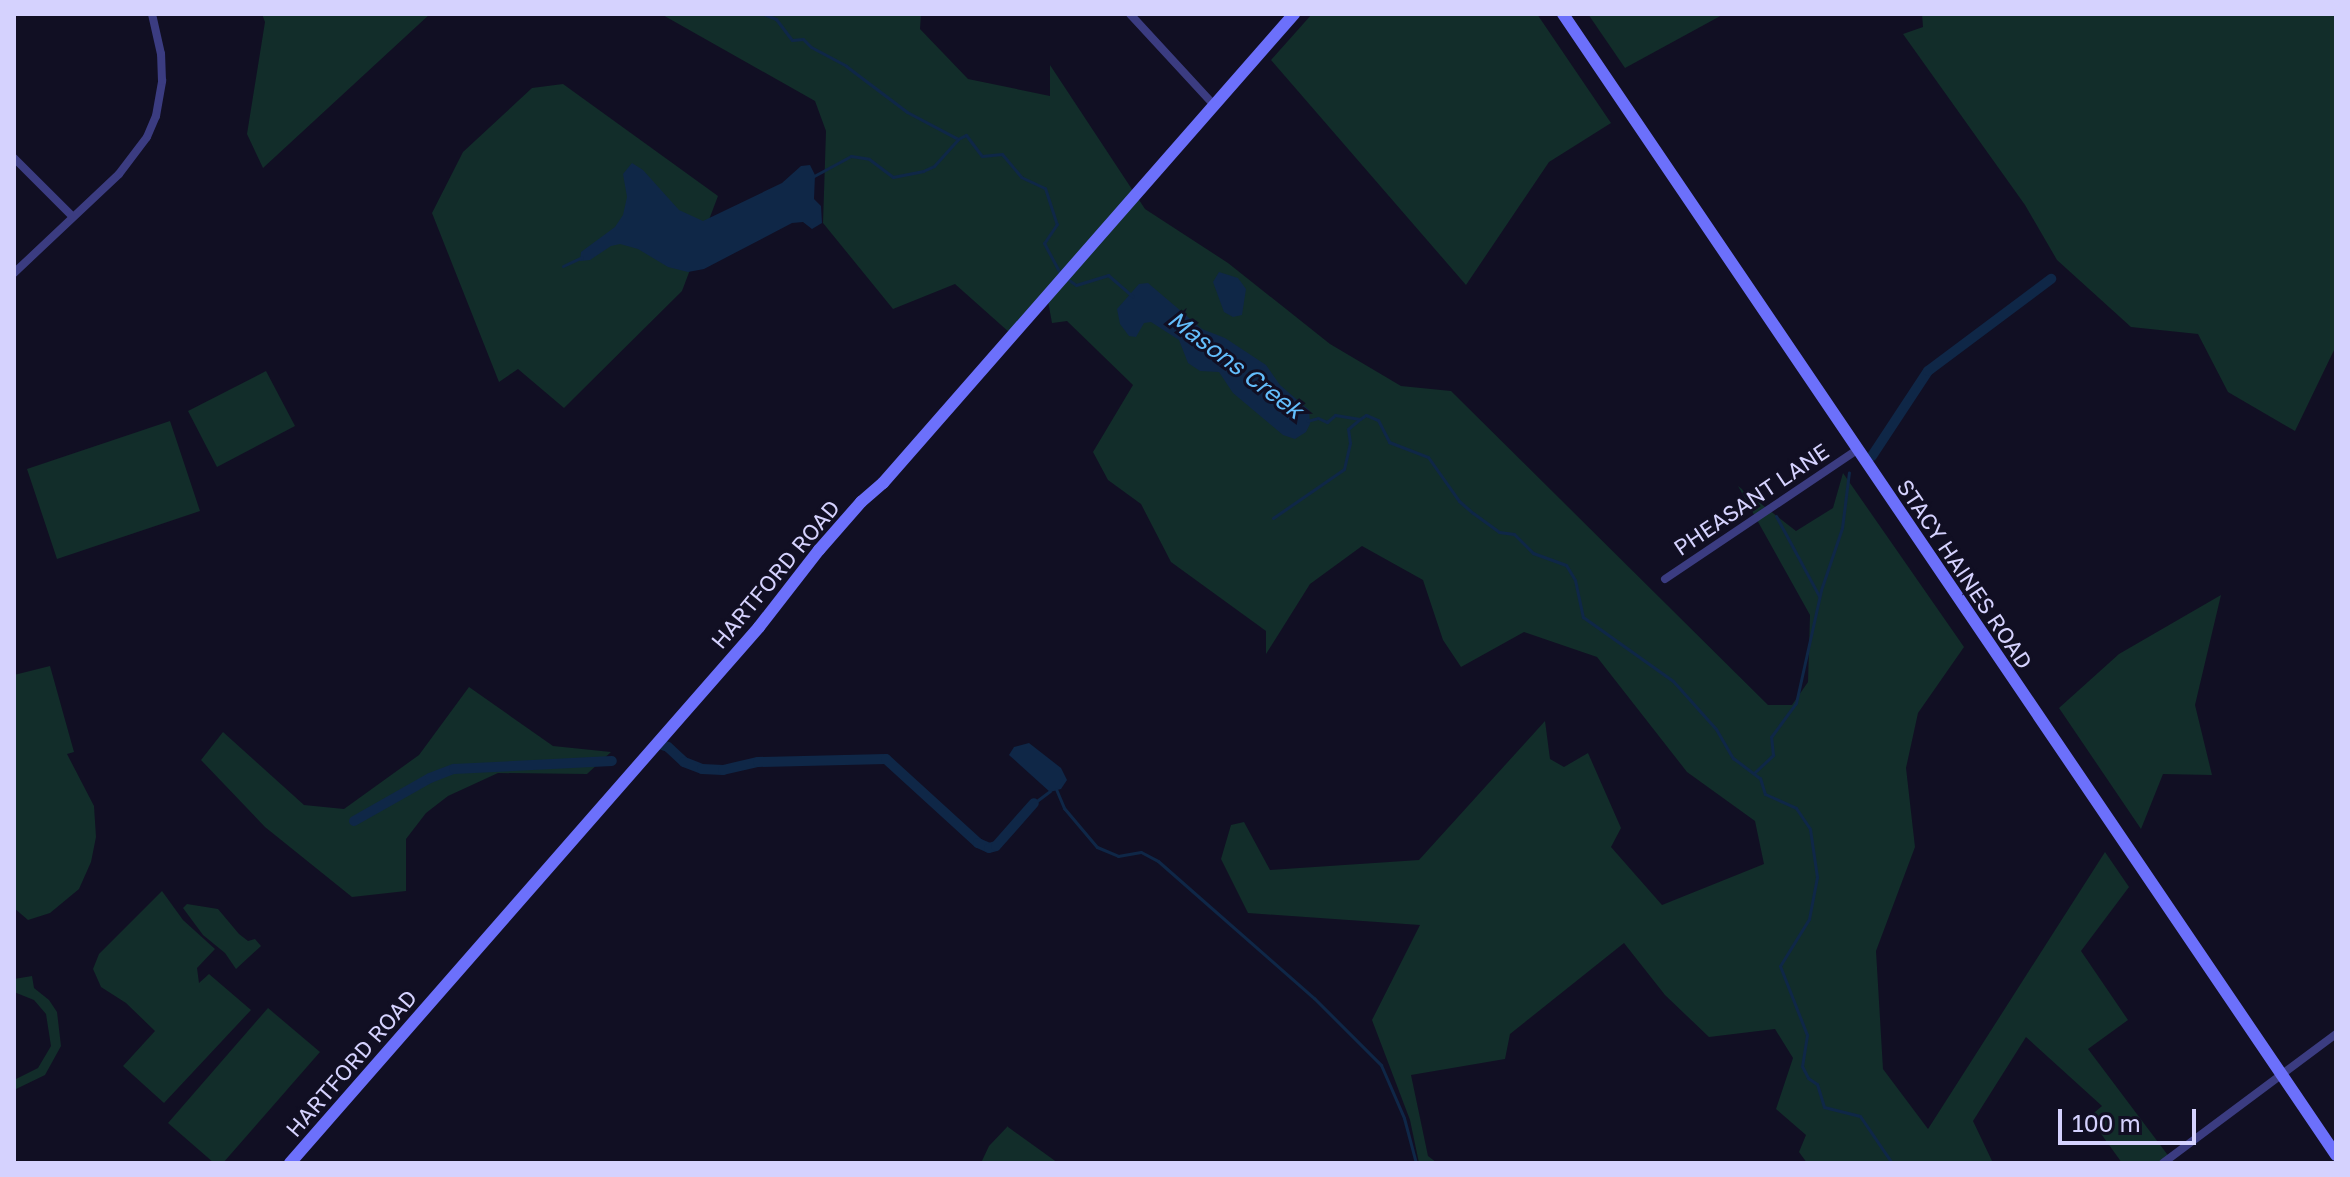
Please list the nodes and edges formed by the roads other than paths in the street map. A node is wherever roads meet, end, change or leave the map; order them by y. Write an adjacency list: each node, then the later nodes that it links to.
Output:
1 (152, 14): 7 (street)
2 (1130, 14): 5 (street)
3 (1294, 14): 5 (street, HARTFORD ROAD)
4 (1563, 14): 9 (street, STACY HAINES ROAD)
5 (1214, 105): 14 (street, HARTFORD ROAD)
6 (14, 158): 7 (street)
7 (73, 217): 8 (street)
8 (14, 273)
9 (1857, 450): 10 (street, PHEASANT LANE); 12 (street, STACY HAINES ROAD)
10 (1665, 579)
11 (2336, 1034): 12 (street)
12 (2282, 1074): 13 (street, STACY HAINES ROAD); 15 (street)
13 (2336, 1155)
14 (290, 1163)
15 (2163, 1163)

